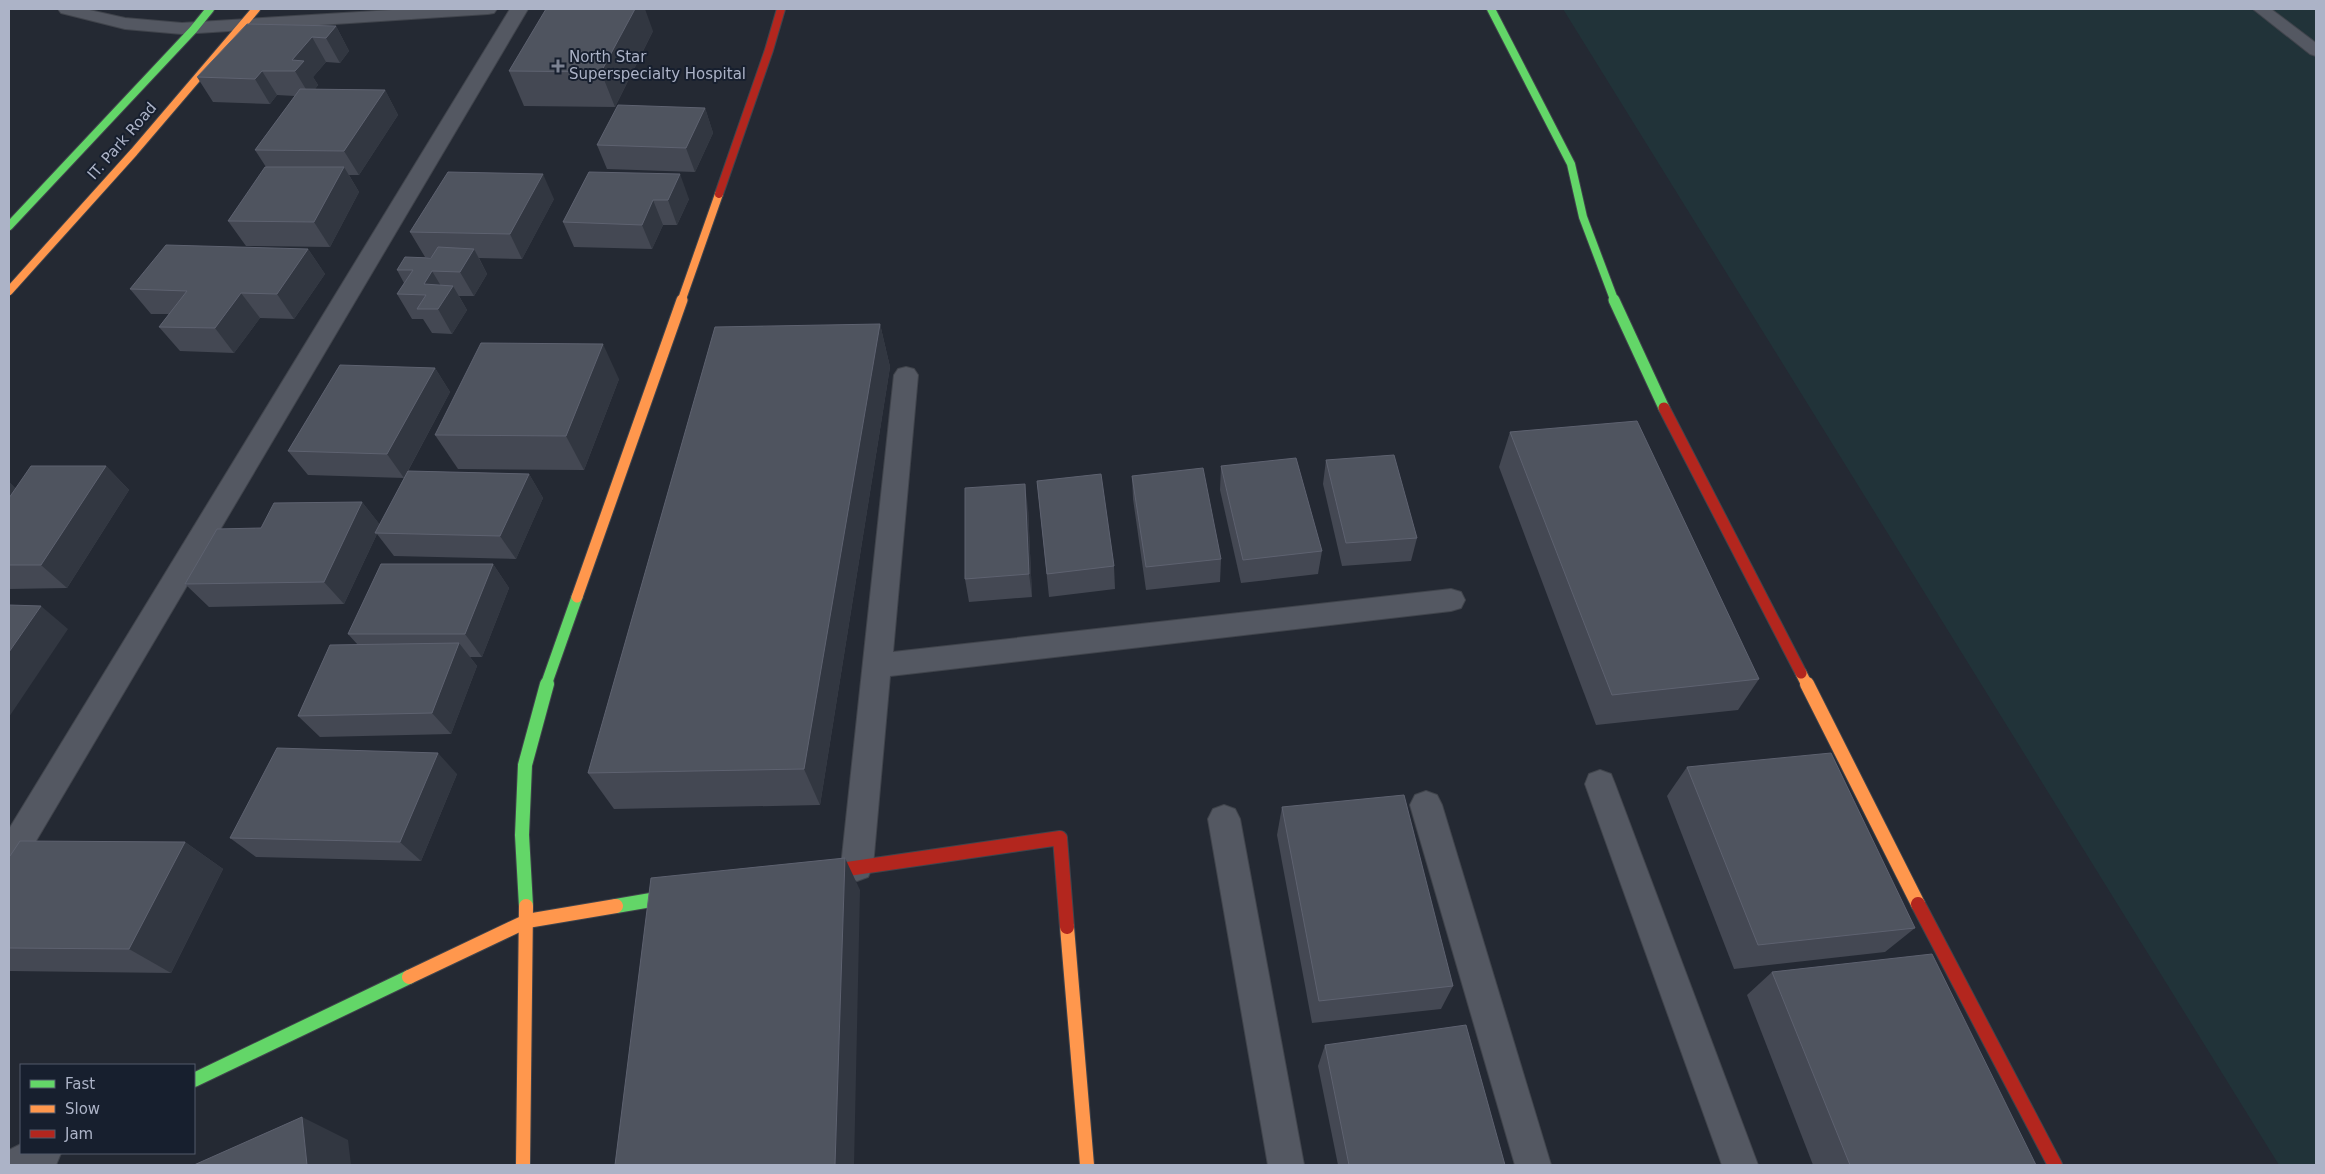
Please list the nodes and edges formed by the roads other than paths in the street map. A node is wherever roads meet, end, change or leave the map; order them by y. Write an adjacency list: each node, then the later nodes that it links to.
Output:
1 (67, 9): 10 (street)
2 (210, 9): 10 (street, IT. Park Road)
3 (256, 9): 9 (street, IT. Park Road)
4 (488, 9): 9 (street)
5 (519, 9): 20 (street)
6 (781, 9): 24 (street)
7 (1491, 9): 33 (street)
8 (2261, 9): 11 (lane)
9 (241, 26): 10 (street); 13 (street, IT. Park Road)
10 (193, 30): 12 (street, IT. Park Road)
11 (2316, 51)
12 (9, 226)
13 (9, 290)
14 (906, 375): 16 (street)
15 (1451, 600): 16 (street)
16 (876, 666): 21 (street)
17 (1600, 784): 32 (street)
18 (1426, 805): 31 (street)
19 (1224, 819): 30 (street)
20 (9, 858)
21 (857, 866): 22 (street); 29 (street)
22 (799, 876)
23 (702, 892): 24 (street)
24 (528, 921): 25 (street); 28 (street)
25 (195, 1080)
26 (41, 1154): 27 (street)
27 (17, 1165)
28 (523, 1165)
29 (1087, 1165)
30 (1286, 1165)
31 (1533, 1165)
32 (1740, 1165)
33 (2055, 1165)

